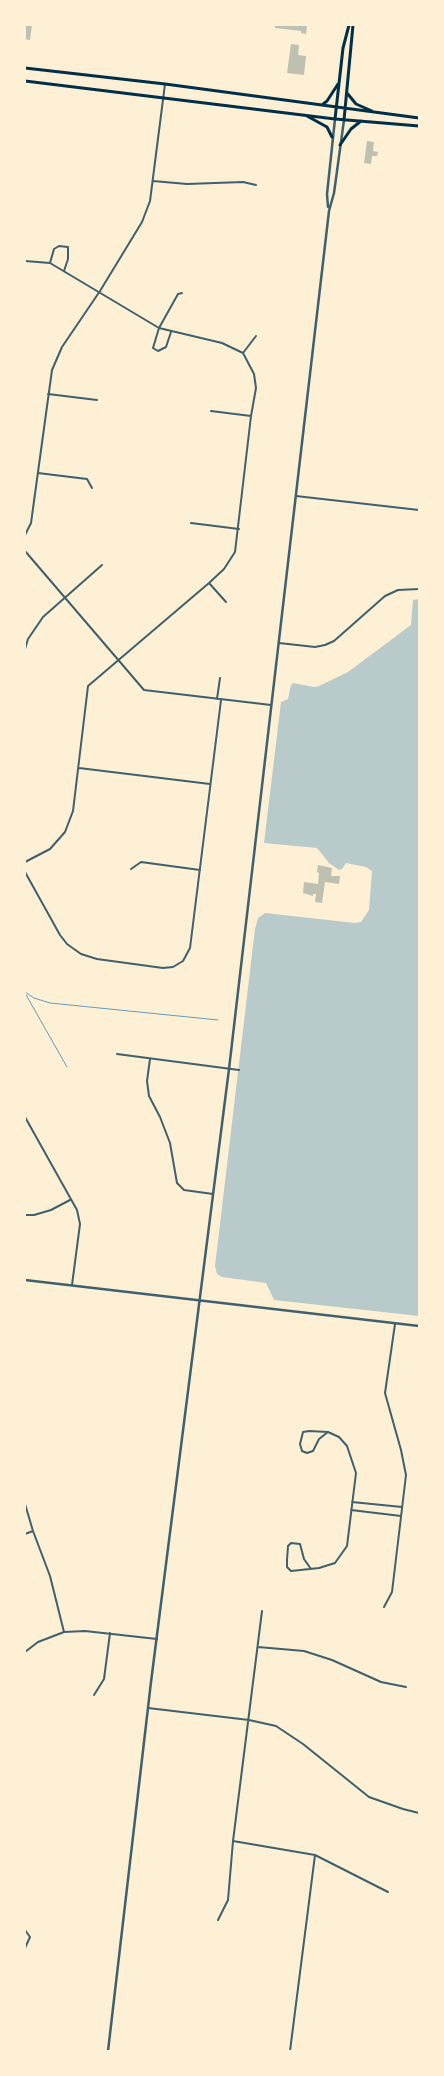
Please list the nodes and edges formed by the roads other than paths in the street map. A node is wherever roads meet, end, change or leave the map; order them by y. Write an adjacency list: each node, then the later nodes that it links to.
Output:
1 (349, 25): 3 (main road)
2 (353, 25): 4 (main road)
3 (341, 64): 4 (main road); 6 (main road)
4 (350, 65): 9 (main road)
5 (25, 68): 8 (main road)
6 (339, 81): 11 (main road); 12 (main road)
7 (25, 82): 10 (main road)
8 (165, 84): 10 (street); 11 (main road)
9 (347, 93): 13 (main road); 14 (main road)
10 (164, 97): 15 (main road); 23 (street)
11 (321, 105): 12 (main road)
12 (336, 108): 13 (main road); 17 (main road)
13 (345, 109): 14 (main road); 18 (main road)
14 (377, 113): 16 (main road)
15 (304, 115): 17 (main road); 21 (main road)
16 (419, 118)
17 (335, 119): 18 (main road); 21 (street)
18 (344, 120): 19 (main road); 22 (street)
19 (361, 121): 20 (main road); 22 (main road)
20 (419, 126)
21 (332, 137): 25 (street)
22 (340, 145): 25 (street)
23 (153, 181): 24 (street); 29 (street)
24 (256, 185)
25 (329, 211): 41 (street)
26 (25, 261): 27 (street)
27 (50, 263): 28 (street); 28 (street)
28 (64, 271): 29 (street)
29 (100, 291): 31 (street); 35 (street)
30 (182, 293): 31 (street)
31 (159, 328): 32 (street); 32 (street)
32 (171, 331): 34 (street)
33 (256, 336): 34 (street)
34 (243, 353): 38 (street)
35 (48, 394): 36 (street); 39 (street)
36 (97, 400)
37 (211, 411): 38 (street)
38 (251, 416): 44 (street)
39 (38, 473): 40 (street); 45 (street)
40 (92, 488)
41 (296, 496): 42 (street); 52 (street)
42 (419, 510)
43 (191, 523): 44 (street)
44 (239, 528): 48 (street)
45 (25, 535)
46 (25, 551): 50 (street)
47 (102, 565): 50 (street)
48 (209, 583): 51 (street); 54 (street)
49 (419, 589): 52 (street)
50 (64, 598): 53 (street); 54 (street)
51 (226, 602)
52 (279, 642): 58 (street)
53 (25, 649)
54 (118, 660): 56 (street); 59 (street)
55 (220, 678): 56 (street)
56 (217, 699): 57 (street)
57 (221, 700): 58 (street); 60 (street)
58 (271, 704): 67 (street)
59 (78, 768): 60 (street); 61 (street)
60 (210, 784): 63 (street)
61 (25, 862)
62 (130, 869): 63 (street)
63 (200, 870): 64 (street)
64 (25, 872)
65 (117, 1054): 66 (street)
66 (150, 1060): 67 (street); 70 (street)
67 (229, 1069): 68 (street); 70 (street)
68 (239, 1070)
69 (25, 1117): 71 (street)
70 (213, 1194): 75 (street)
71 (70, 1200): 72 (street); 74 (street)
72 (25, 1214)
73 (25, 1280): 74 (street)
74 (72, 1285): 75 (street)
75 (200, 1300): 76 (street); 91 (street)
76 (394, 1324): 77 (street); 81 (street)
77 (419, 1326)
78 (328, 1432): 78 (street); 79 (street)
79 (352, 1502): 81 (street); 82 (street)
80 (25, 1504): 84 (street)
81 (402, 1508): 83 (street)
82 (351, 1510): 83 (street); 86 (street)
83 (401, 1516): 87 (street)
84 (33, 1532): 85 (street); 89 (street)
85 (25, 1534)
86 (311, 1569): 86 (street)
87 (384, 1606)
88 (262, 1611): 92 (street)
89 (64, 1632): 90 (street); 93 (street)
90 (110, 1633): 91 (street); 95 (street)
91 (157, 1639): 96 (street)
92 (258, 1647): 94 (street); 97 (street)
93 (25, 1652)
94 (406, 1687)
95 (94, 1695)
96 (148, 1708): 97 (street); 105 (street)
97 (249, 1720): 98 (street); 99 (street)
98 (419, 1813)
99 (233, 1841): 100 (street); 102 (street)
100 (315, 1855): 101 (street); 106 (street)
101 (388, 1892)
102 (218, 1920)
103 (25, 1930): 104 (street)
104 (25, 1948)
105 (108, 2051)
106 (290, 2051)

